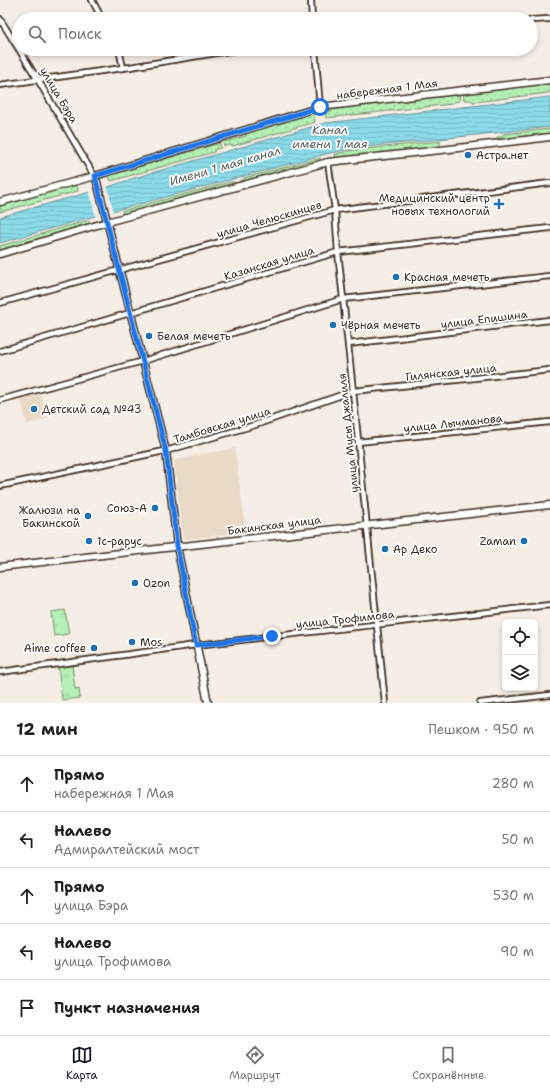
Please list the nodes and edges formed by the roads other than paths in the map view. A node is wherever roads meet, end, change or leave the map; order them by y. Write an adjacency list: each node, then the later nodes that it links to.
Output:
1 (92, 0): 3 (street)
2 (311, 0): 4 (street)
3 (98, 12)
4 (312, 12)
5 (0, 19): 8 (street, улица Бэра)
6 (550, 19): 7 (street)
7 (538, 20)
8 (12, 38)
9 (23, 56): 14 (street, улица Бэра)
10 (120, 56): 13 (street)
11 (198, 56): 13 (street)
12 (316, 56): 17 (street)
13 (123, 68): 14 (street)
14 (38, 80): 16 (street); 20 (street, улица Бэра)
15 (550, 80): 17 (main road, набережная 1 Мая)
16 (0, 85)
17 (320, 107): 20 (main road, набережная 1 Мая)
18 (550, 137): 19 (main road)
19 (328, 162): 23 (street, улица Мусы Джалиля); 24 (main road)
20 (96, 179): 22 (main road, набережная 1 Мая); 24 (main road)
21 (550, 183): 23 (street, улица Челюскинцев)
22 (0, 202)
23 (335, 210): 26 (street, улица Мусы Джалиля); 28 (street, улица Челюскинцев)
24 (107, 220): 27 (main road); 28 (main road)
25 (550, 228): 26 (street, Казанская улица)
26 (338, 252): 30 (street, улица Мусы Джалиля); 32 (street, Казанская улица)
27 (0, 254)
28 (120, 270): 31 (street, улица Челюскинцев); 32 (main road)
29 (550, 276): 30 (street)
30 (344, 299): 34 (street, улица Мусы Джалиля); 36 (street)
31 (0, 304)
32 (131, 313): 35 (street, Казанская улица); 36 (main road)
33 (550, 320): 34 (street, улица Епишина)
34 (348, 344): 38 (street, улица Мусы Джалиля)
35 (0, 351)
36 (143, 361): 39 (street); 42 (main road)
37 (550, 370): 38 (street, Гилянская улица)
38 (353, 391): 41 (street, улица Мусы Джалиля); 42 (street, Тамбовская улица)
39 (0, 400)
40 (550, 422): 41 (street, улица Лычманова)
41 (358, 442): 45 (street, улица Мусы Джалиля)
42 (166, 451): 43 (street, Тамбовская улица); 46 (main road)
43 (0, 486)
44 (550, 505): 45 (main road, Бакинская улица)
45 (366, 524): 46 (main road, Бакинская улица); 49 (street, улица Мусы Джалиля)
46 (177, 546): 47 (main road, Бакинская улица); 50 (main road)
47 (0, 567)
48 (550, 605): 49 (street, улица Трофимова)
49 (378, 624): 50 (street, улица Трофимова); 54 (street, улица Мусы Джалиля)
50 (196, 645): 51 (street, улица Трофимова); 53 (main road)
51 (0, 672)
52 (550, 695): 55 (street)
53 (208, 703)
54 (385, 703)
55 (480, 703)

